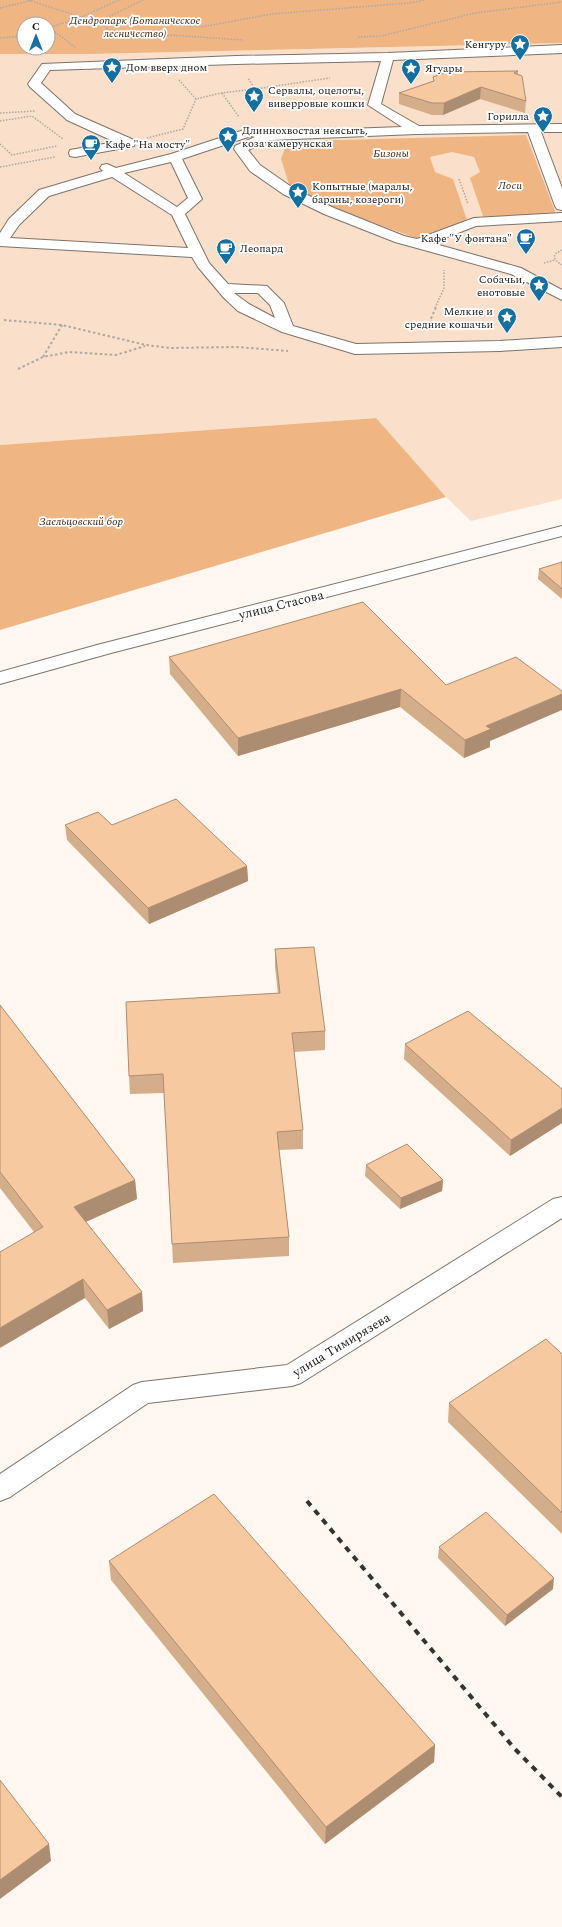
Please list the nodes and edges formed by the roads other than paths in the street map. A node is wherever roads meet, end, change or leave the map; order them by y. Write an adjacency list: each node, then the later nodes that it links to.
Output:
1 (562, 49): 2 (street)
2 (388, 57): 5 (street); 8 (street)
3 (533, 128): 4 (street); 5 (street); 9 (street)
4 (562, 128)
5 (416, 130): 6 (street)
6 (266, 136): 7 (street); 13 (street)
7 (175, 157): 8 (street); 10 (street)
8 (114, 172): 10 (street); 12 (street)
9 (562, 206)
10 (178, 213): 14 (street)
11 (562, 217): 13 (street)
12 (1, 242): 14 (street)
13 (418, 243): 16 (street)
14 (198, 253): 15 (street)
15 (224, 288): 17 (street); 17 (street)
16 (562, 296)
17 (287, 329): 18 (street)
18 (562, 342)
19 (562, 531): 20 (street, улица Стасова)
20 (0, 678)
21 (562, 1206): 22 (street, улица Тимирязева)
22 (0, 1489)

